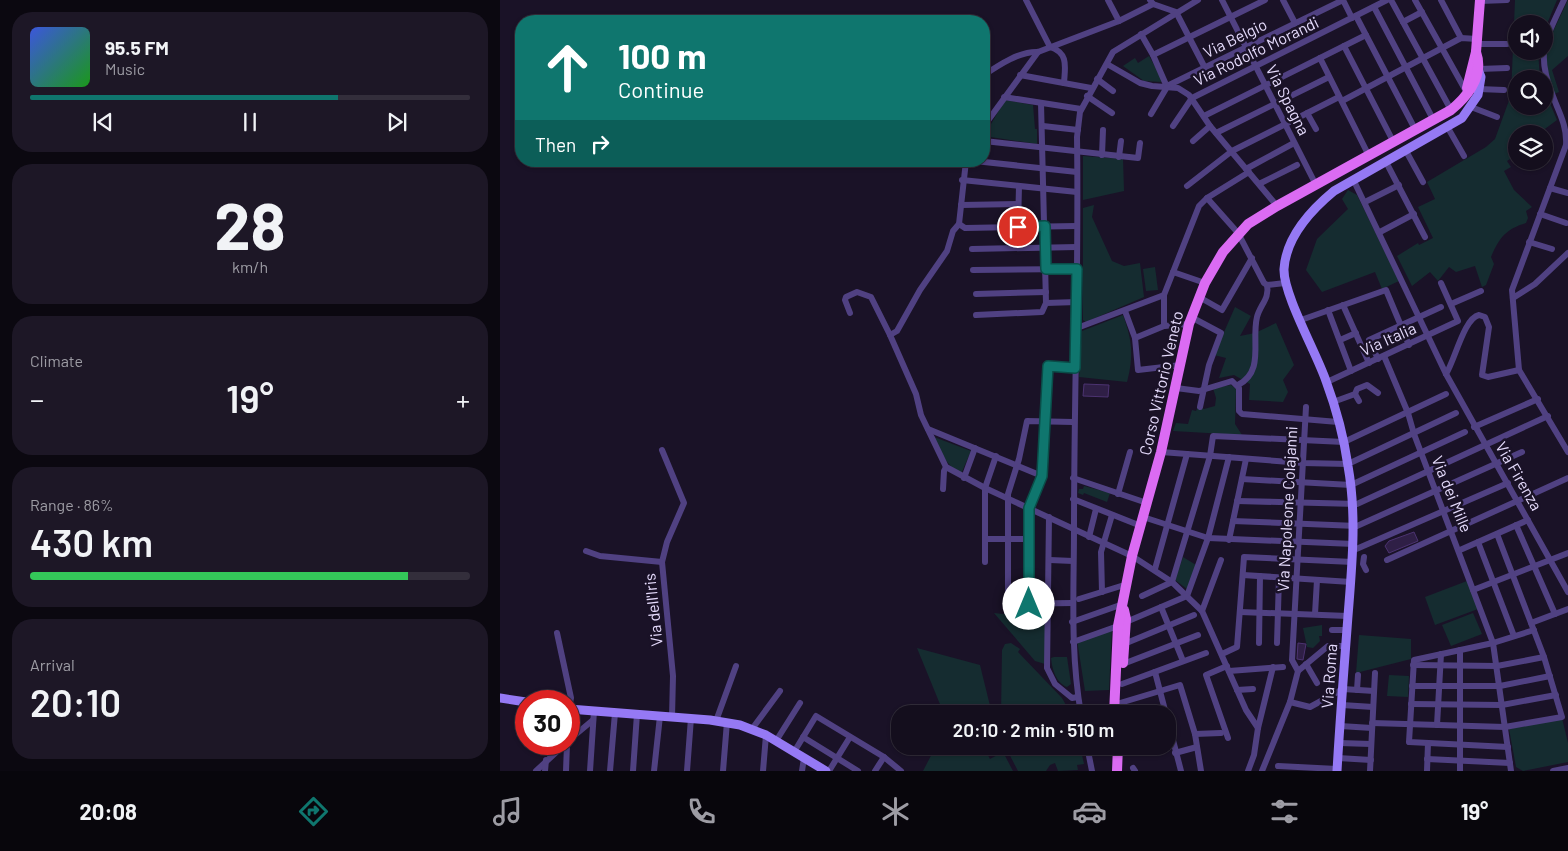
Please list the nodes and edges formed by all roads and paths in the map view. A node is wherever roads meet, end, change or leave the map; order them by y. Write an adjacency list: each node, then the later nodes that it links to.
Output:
1 (1026, 0): 31 (street)
2 (1108, 0): 21 (street)
3 (1198, 0): 17 (street)
4 (1222, 0): 19 (street, Via Spagna)
5 (1265, 0): 19 (street)
6 (1283, 0): 23 (street)
7 (1343, 0): 20 (street); 23 (street, Via Belgio)
8 (1387, 0): 16 (street, Via Rodolfo Morandi)
9 (1391, 0): 22 (street)
10 (1415, 0): 18 (street)
11 (1441, 0): 27 (street)
12 (1480, 0): 13 (street); 29 (main road)
13 (1507, 0)
14 (1564, 0): 112 (street)
15 (1152, 2): 17 (street); 21 (street)
16 (1374, 7): 20 (street, Via Rodolfo Morandi); 41 (street)
17 (1176, 12): 24 (street); 26 (street)
18 (1422, 12): 22 (street); 33 (street)
19 (1230, 17): 26 (street); 32 (street, Via Spagna)
20 (1354, 17): 25 (street); 39 (street, Via Rodolfo Morandi)
21 (1119, 21): 31 (street)
22 (1403, 22): 37 (street)
23 (1295, 23): 32 (street, Via Belgio)
24 (1140, 34): 35 (street); 38 (street)
25 (1366, 35): 30 (street); 47 (street)
26 (1190, 37): 35 (street); 40 (street)
27 (1461, 38): 29 (street); 33 (street)
28 (1507, 44): 29 (street)
29 (1476, 45): 42 (main road)
30 (1344, 46): 36 (street); 53 (street)
31 (1050, 47): 34 (street); 49 (street)
32 (1246, 48): 39 (street, Via Spagna); 40 (street, Via Belgio)
33 (1441, 48): 37 (street); 61 (street)
34 (1038, 52): 44 (street); 45 (street)
35 (1153, 55): 51 (street)
36 (1320, 58): 46 (street); 50 (street)
37 (1424, 58): 41 (street); 65 (street)
38 (1106, 64): 48 (street); 51 (street)
39 (1256, 67): 50 (street, Via Spagna); 59 (street, Via Rodolfo Morandi)
40 (1205, 68): 51 (street, Via Belgio)
41 (1406, 68): 47 (street); 72 (street)
42 (1475, 68): 43 (street); 54 (street); 61 (main road, Corso Vittorio Veneto)
43 (1507, 68)
44 (990, 71)
45 (1020, 75): 49 (street); 58 (street)
46 (1329, 77): 60 (street); 63 (street)
47 (1388, 77): 53 (street); 81 (street)
48 (1097, 80): 52 (street); 56 (street)
49 (1064, 83): 52 (street)
50 (1265, 86): 63 (street, Via Spagna); 69 (street)
51 (1167, 87): 59 (street); 68 (street)
52 (1092, 88): 57 (street)
53 (1365, 89): 60 (street); 88 (street)
54 (1479, 89): 55 (street); 61 (street)
55 (1504, 90)
56 (1113, 91)
57 (1087, 96): 64 (street); 66 (street)
58 (1004, 97): 62 (street); 70 (street)
59 (1192, 98): 69 (street); 75 (street)
60 (1340, 99): 67 (street); 94 (street)
61 (1471, 100): 65 (main road, Corso Vittorio Veneto); 71 (street); 77 (street)
62 (1041, 103): 64 (street); 74 (street)
63 (1275, 104): 73 (street, Via Spagna); 82 (street)
64 (1081, 109): 78 (street)
65 (1451, 110): 72 (main road, Corso Vittorio Veneto)
66 (1112, 113)
67 (1307, 113): 73 (street); 80 (street)
68 (1151, 114)
69 (1204, 116): 76 (street)
70 (990, 117)
71 (1497, 117)
72 (1434, 121): 81 (main road, Corso Vittorio Veneto)
73 (1285, 124): 87 (street, Via Spagna); 90 (street)
74 (1043, 126): 78 (street); 89 (street)
75 (1174, 126)
76 (1210, 126): 82 (street); 84 (street)
77 (1448, 128): 91 (street); 95 (street)
78 (1078, 130): 92 (street)
79 (1103, 130): 93 (street)
80 (1316, 130)
81 (1416, 131): 88 (main road, Corso Vittorio Veneto)
82 (1216, 133): 90 (street)
83 (1122, 141): 96 (street)
84 (1193, 141)
85 (990, 142): 89 (street)
86 (1140, 143): 96 (street)
87 (1294, 143): 102 (street); 108 (street, Via Spagna)
88 (1394, 143): 94 (main road, Corso Vittorio Veneto)
89 (1044, 149): 92 (street); 101 (street)
90 (1232, 151): 102 (street); 111 (street)
91 (1406, 151): 97 (street); 106 (street)
92 (1077, 153): 93 (street); 103 (street)
93 (1102, 155): 96 (street)
94 (1369, 156): 108 (main road, Corso Vittorio Veneto)
95 (1464, 156)
96 (1119, 157)
97 (1386, 162): 105 (street); 109 (street)
98 (990, 163): 101 (street)
99 (1297, 165): 107 (street)
100 (965, 167): 104 (street)
101 (1044, 168): 103 (street); 113 (street)
102 (1248, 170): 107 (street); 116 (street)
103 (1077, 172): 114 (street)
104 (962, 180): 110 (street); 118 (street)
105 (1352, 180): 117 (street); 142 (street)
106 (1423, 182)
107 (1259, 184): 120 (street)
108 (1316, 185): 120 (main road, Corso Vittorio Veneto)
109 (1399, 185): 117 (street); 121 (street)
110 (1019, 186): 113 (street); 119 (street)
111 (1187, 186)
112 (1550, 188): 115 (street); 122 (street)
113 (1044, 189): 114 (street); 125 (street)
114 (1077, 192): 126 (street)
115 (1568, 193)
116 (1207, 198): 129 (street); 141 (street)
117 (1365, 202): 128 (street)
118 (961, 204): 119 (street); 124 (street)
119 (1018, 204): 127 (street)
120 (1277, 206): 129 (main road, Corso Vittorio Veneto)
121 (1414, 214): 128 (street); 130 (street)
122 (1540, 214): 123 (street); 131 (street)
123 (1566, 223)
124 (958, 224): 127 (street); 168 (street)
125 (1045, 226): 126 (street); 127 (street); 133 (street)
126 (1077, 226): 132 (street)
127 (1018, 227)
128 (1380, 232): 161 (street)
129 (1238, 233): 137 (street); 143 (main road, Corso Vittorio Veneto)
130 (1425, 237)
131 (1529, 242): 135 (street); 151 (street)
132 (1077, 247): 133 (street); 139 (street)
133 (1046, 248): 134 (street); 138 (street)
134 (972, 249)
135 (1552, 249)
136 (1568, 252): 151 (street)
137 (1252, 258): 145 (street); 150 (street)
138 (1046, 269): 139 (street); 140 (street); 147 (street)
139 (1077, 269): 152 (street)
140 (972, 270)
141 (1173, 272): 143 (street); 149 (street)
142 (1285, 283): 145 (street); 162 (street, Via Roma)
143 (1205, 284): 150 (main road, Corso Vittorio Veneto)
144 (1441, 284): 154 (street)
145 (1267, 285): 181 (street)
146 (1480, 291): 154 (street)
147 (1046, 292): 148 (street); 153 (street)
148 (976, 294)
149 (1164, 294): 157 (street); 165 (street)
150 (1199, 297): 163 (main road, Corso Vittorio Veneto)
151 (1513, 298): 177 (street)
152 (1077, 302): 153 (street); 166 (street)
153 (1046, 303): 160 (street)
154 (1451, 304): 169 (street)
155 (1343, 305): 158 (street); 164 (street); 167 (street)
156 (1441, 307): 161 (street)
157 (1124, 310): 166 (street); 170 (street)
158 (1328, 310): 162 (street); 171 (street)
159 (850, 313): 168 (street)
160 (976, 315)
161 (1420, 316): 164 (street); 169 (street)
162 (1301, 320): 180 (street, Via Roma)
163 (1190, 321): 165 (street); 175 (main road, Corso Vittorio Veneto); 183 (street)
164 (1401, 325): 172 (street); 173 (street, Via dei Mille)
165 (1164, 326): 170 (street)
166 (1077, 328): 176 (street)
167 (1356, 333): 171 (street); 174 (street)
168 (890, 335): 200 (street)
169 (1429, 336): 172 (street, Via Italia); 179 (street, Via Italia)
170 (1135, 338): 175 (street)
171 (1340, 340): 178 (street)
172 (1409, 345): 173 (street, Via Italia)
173 (1380, 358): 174 (street, Via Italia); 192 (street, Via dei Mille)
174 (1369, 363): 178 (street, Via Italia)
175 (1180, 365): 182 (main road, Corso Vittorio Veneto)
176 (1075, 368): 195 (street); 197 (street)
177 (1519, 370): 179 (street); 187 (street)
178 (1351, 371): 180 (street, Via Italia)
179 (1446, 374): 199 (street, Via Firenza)
180 (1327, 382): 189 (street, Via Roma)
181 (1238, 385): 183 (street); 196 (street)
182 (1176, 388): 183 (street); 210 (main road, Corso Vittorio Veneto)
183 (1202, 390): 190 (street)
184 (1378, 393): 185 (street)
185 (1355, 394): 188 (street); 189 (street)
186 (1446, 394): 192 (street)
187 (1538, 398): 194 (street); 199 (street)
188 (1359, 401)
189 (1333, 402): 198 (street, Via Roma)
190 (1200, 407)
191 (1306, 407): 196 (street, Via Napoleone Colajanni)
192 (1408, 413): 202 (street, Via dei Mille); 204 (street)
193 (1456, 413): 202 (street)
194 (1548, 416): 205 (street); 208 (street)
195 (1046, 420): 197 (street); 220 (street); 224 (street)
196 (1305, 420): 198 (street); 203 (street, Via Napoleone Colajanni)
197 (1073, 422): 226 (street)
198 (1338, 422): 204 (street, Via Roma)
199 (1474, 427): 205 (street, Via Firenza)
200 (928, 430): 206 (street); 222 (street)
201 (1465, 432): 212 (street)
202 (1414, 434): 212 (street, Via dei Mille); 221 (street)
203 (1304, 440): 204 (street); 215 (street); 218 (street, Via Napoleone Colajanni)
204 (1344, 442): 221 (street, Via Roma)
205 (1485, 445): 219 (street, Via Firenza); 223 (street)
206 (975, 448): 214 (street); 225 (street)
207 (662, 450): 280 (street, Via dell'Iris)
208 (1568, 451)
209 (1130, 452): 235 (street)
210 (1160, 452): 213 (street); 240 (main road, Corso Vittorio Veneto)
211 (1522, 452): 219 (street)
212 (1421, 453): 223 (street, Via dei Mille); 231 (street)
213 (1187, 454): 215 (street); 254 (street)
214 (996, 456): 220 (street); 232 (street)
215 (1210, 456): 216 (street); 257 (street)
216 (1229, 457): 217 (street); 260 (street)
217 (1246, 459): 218 (street); 228 (street)
218 (1302, 463): 221 (street); 229 (street, Via Napoleone Colajanni)
219 (1496, 463): 230 (street, Via Firenza); 234 (street)
220 (1018, 464): 224 (street); 236 (street)
221 (1348, 464): 231 (street, Via Roma)
222 (946, 467): 225 (street); 233 (street)
223 (1429, 472): 234 (street, Via dei Mille); 242 (street)
224 (1042, 476): 243 (street)
225 (964, 478): 232 (street)
226 (1073, 478): 235 (street); 237 (street)
227 (1568, 478): 239 (street)
228 (1242, 479): 229 (street); 238 (street)
229 (1302, 482): 231 (street); 241 (street, Via Napoleone Colajanni)
230 (1508, 483): 239 (street, Via Firenza); 245 (street)
231 (1351, 485): 242 (street, Via Roma)
232 (985, 488): 236 (street); 261 (street)
233 (943, 489)
234 (1436, 490): 245 (street, Via dei Mille); 252 (street)
235 (1118, 494): 240 (street)
236 (1008, 498): 243 (street); 262 (street)
237 (1074, 499): 244 (street); 255 (street)
238 (1237, 501): 241 (street); 249 (street)
239 (1518, 502): 248 (street, Via Firenza); 256 (street)
240 (1147, 503): 250 (main road, Corso Vittorio Veneto)
241 (1300, 503): 242 (street); 251 (street, Via Napoleone Colajanni)
242 (1353, 505): 252 (street, Via Roma)
243 (1029, 508): 247 (street); 263 (street)
244 (1096, 509): 246 (street); 259 (street)
245 (1444, 511): 256 (street, Via dei Mille); 268 (street)
246 (1112, 515): 250 (street); 265 (street)
247 (1049, 518): 255 (street); 274 (street)
248 (1528, 520): 253 (street); 279 (street, Via Firenza)
249 (1233, 521): 251 (street); 264 (street)
250 (1142, 522): 254 (street); 272 (main road, Corso Vittorio Veneto)
251 (1300, 522): 252 (street); 266 (street, Via Napoleone Colajanni)
252 (1354, 525): 268 (street, Via Roma)
253 (1516, 525): 258 (street); 283 (street)
254 (1168, 526): 257 (street); 284 (street)
255 (1074, 529): 259 (street); 275 (street)
256 (1453, 531): 269 (street, Via dei Mille); 278 (street)
257 (1188, 532): 260 (street); 292 (street)
258 (1497, 534): 267 (street); 286 (street)
259 (1089, 537): 265 (street)
260 (1208, 538): 264 (street); 300 (street)
261 (985, 539): 262 (street); 281 (street)
262 (1008, 539): 263 (street); 303 (street)
263 (1029, 539): 303 (street)
264 (1229, 540): 266 (street)
265 (1102, 542): 272 (street); 297 (street)
266 (1299, 542): 268 (street); 277 (street, Via Napoleone Colajanni)
267 (1478, 542): 269 (street); 294 (street)
268 (1354, 547): 282 (street, Via Roma)
269 (1460, 550): 296 (street, Via dei Mille)
270 (586, 551): 280 (street)
271 (1568, 553): 279 (street)
272 (1132, 556): 284 (street); 295 (main road, Corso Vittorio Veneto)
273 (1364, 557): 285 (street)
274 (1050, 560): 275 (street); 304 (street)
275 (1073, 560): 302 (street)
276 (1221, 560): 308 (street)
277 (1298, 560): 282 (street); 287 (street); 290 (street, Via Napoleone Colajanni)
278 (1388, 560)
279 (1550, 560): 283 (street); 298 (street, Via Firenza)
280 (662, 562): 390 (street, Via dell'Iris)
281 (985, 562)
282 (1353, 562): 293 (street, Via Roma)
283 (1534, 566): 286 (street); 314 (street)
284 (1155, 568): 292 (street)
285 (1366, 570)
286 (1513, 574): 294 (street); 320 (street)
287 (1243, 575): 288 (street); 309 (street)
288 (1260, 576): 289 (street); 310 (street)
289 (1279, 578): 290 (street); 311 (street)
290 (1297, 579): 291 (street); 312 (street, Via Napoleone Colajanni)
291 (1317, 580): 293 (street); 313 (street)
292 (1172, 582): 299 (street); 300 (street)
293 (1351, 582): 316 (street, Via Roma)
294 (1493, 582): 296 (street); 325 (street)
295 (1126, 587): 297 (street); 305 (main road, Corso Vittorio Veneto)
296 (1473, 590): 329 (street, Via dei Mille)
297 (1102, 592): 301 (street)
298 (1568, 592)
299 (1142, 596)
300 (1187, 596): 306 (street); 308 (street)
301 (1079, 599)
302 (1072, 603): 304 (street); 317 (street)
303 (1029, 604): 304 (street)
304 (1050, 604): 369 (street)
305 (1124, 605): 317 (street); 318 (main road, Corso Vittorio Veneto)
306 (1161, 607): 318 (street); 319 (street)
307 (1568, 609): 314 (street)
308 (1202, 611): 335 (street)
309 (1240, 612): 310 (street); 335 (street)
310 (1259, 613): 311 (street); 327 (street)
311 (1277, 613): 312 (street); 328 (street)
312 (1295, 613): 313 (street); 349 (street, Via Napoleone Colajanni)
313 (1315, 614): 316 (street)
314 (1555, 614): 320 (street)
315 (1194, 615): 319 (street)
316 (1348, 616): 322 (street, Via Roma)
317 (1072, 622): 326 (street)
318 (1122, 624): 326 (street); 330 (main road, Corso Vittorio Veneto); 376 (main road, Corso Vittorio Veneto)
319 (1168, 626): 330 (street); 331 (street)
320 (1533, 626): 325 (street); 337 (street)
321 (1332, 630): 322 (street)
322 (1347, 630): 332 (street, Via Roma)
323 (557, 633): 362 (street)
324 (1198, 635): 331 (street)
325 (1514, 636): 329 (street)
326 (1072, 642): 369 (street)
327 (1259, 642)
328 (1277, 643)
329 (1494, 643): 333 (street); 345 (street, Via dei Mille)
330 (1124, 644): 340 (main road, Corso Vittorio Veneto)
331 (1176, 644): 338 (street); 340 (street)
332 (1346, 646): 341 (street); 361 (street, Via Roma)
333 (1460, 650): 336 (street); 344 (street)
334 (1206, 653): 338 (street)
335 (1222, 654): 348 (street)
336 (1442, 654): 339 (street); 343 (street)
337 (1544, 657): 345 (street); 353 (street)
338 (1183, 661): 350 (street)
339 (1413, 663): 343 (street); 356 (street)
340 (1123, 664): 354 (main road, Corso Vittorio Veneto)
341 (1306, 664): 349 (street); 355 (street)
342 (736, 666): 392 (street)
343 (1441, 666): 344 (street); 357 (street)
344 (1460, 666): 345 (street); 359 (street)
345 (1497, 666): 358 (street, Via dei Mille)
346 (1273, 667): 347 (street); 348 (street); 400 (street)
347 (1283, 667)
348 (1228, 669): 363 (street); 408 (street)
349 (1298, 671): 373 (street)
350 (1155, 672): 354 (street); 367 (street)
351 (1375, 673): 366 (street)
352 (1358, 675): 364 (street)
353 (1550, 676): 358 (street); 368 (street)
354 (1122, 684): 377 (main road, Corso Vittorio Veneto)
355 (1317, 684)
356 (1412, 686): 357 (street); 374 (street)
357 (1439, 686): 359 (street); 381 (street)
358 (1500, 686): 359 (street); 382 (street, Via dei Mille)
359 (1460, 687): 383 (street)
360 (1253, 689): 363 (street)
361 (1343, 689): 364 (street); 373 (street); 380 (street, Via Roma)
362 (569, 690)
363 (1238, 690): 400 (street)
364 (1357, 690): 366 (street)
365 (780, 691): 402 (street)
366 (1374, 691): 384 (street)
367 (1161, 693): 378 (street); 379 (street); 404 (street)
368 (1556, 695): 382 (street); 399 (street)
369 (1078, 697): 375 (street)
370 (500, 698): 371 (street)
371 (515, 700)
372 (800, 702): 409 (street)
373 (1290, 702): 457 (street)
374 (1411, 704): 381 (street); 394 (street)
375 (1079, 705)
376 (1115, 705)
377 (1120, 705)
378 (1128, 705)
379 (1164, 705)
380 (1342, 705): 384 (street); 397 (street, Via Roma)
381 (1438, 705): 383 (street); 396 (street)
382 (1502, 705): 383 (street); 399 (street, Via dei Mille)
383 (1460, 706): 398 (street)
384 (1373, 707): 395 (street)
385 (580, 711): 388 (street)
386 (614, 713): 387 (street); 388 (street); 440 (street)
387 (637, 714): 389 (street); 441 (street)
388 (593, 715): 401 (street); 439 (street)
389 (660, 716): 390 (street); 442 (street)
390 (672, 717): 391 (street)
391 (691, 718): 392 (street); 443 (street)
392 (716, 721): 393 (street)
393 (727, 722): 402 (street); 444 (street)
394 (1410, 724): 395 (street); 396 (street); 411 (street)
395 (1372, 725): 397 (street); 412 (street)
396 (1437, 725): 398 (street)
397 (1340, 726): 410 (street, Via Roma)
398 (1460, 726): 399 (street); 413 (street)
399 (1505, 727): 414 (street, Via dei Mille)
400 (1258, 728): 456 (street)
401 (580, 729)
402 (752, 729): 405 (street)
403 (1221, 733): 404 (street)
404 (1194, 734): 415 (street)
405 (766, 735): 409 (street); 445 (street)
406 (803, 737): 407 (street); 416 (street); 425 (street)
407 (850, 737): 423 (street); 425 (street)
408 (1228, 738)
409 (776, 741): 416 (street)
410 (1339, 743): 412 (street); 426 (street, Via Roma)
411 (1428, 743): 413 (street); 427 (street)
412 (1371, 744): 429 (street)
413 (1460, 745): 414 (street); 430 (street)
414 (1508, 747): 431 (street, Via dei Mille)
415 (1197, 748): 417 (street); 455 (street)
416 (794, 752): 424 (street)
417 (1176, 753): 454 (street)
418 (552, 755): 428 (street)
419 (566, 755): 438 (street)
420 (1089, 755): 451 (street)
421 (1113, 755): 452 (main road)
422 (1118, 755): 453 (main road)
423 (884, 757): 449 (street); 450 (street)
424 (804, 758): 446 (street); 447 (street)
425 (837, 758): 447 (street); 448 (street)
426 (1338, 758): 429 (street); 435 (street, Via Roma)
427 (1427, 759): 430 (street); 459 (street)
428 (546, 760): 436 (street); 437 (street)
429 (1370, 760): 458 (street)
430 (1460, 760): 431 (street); 460 (street)
431 (1510, 763): 461 (street, Via dei Mille)
432 (1278, 766): 434 (street)
433 (1568, 768): 462 (street)
434 (1320, 769): 435 (street)
435 (1337, 770)
436 (536, 771)
437 (545, 771)
438 (566, 771)
439 (590, 771)
440 (610, 771)
441 (633, 771)
442 (654, 771)
443 (687, 771)
444 (723, 771)
445 (763, 771)
446 (802, 771)
447 (828, 771)
448 (858, 771)
449 (875, 771)
450 (900, 771)
451 (1092, 771)
452 (1113, 771)
453 (1117, 771)
454 (1181, 771)
455 (1201, 771)
456 (1248, 771)
457 (1262, 771)
458 (1370, 771)
459 (1427, 771)
460 (1460, 771)
461 (1511, 771)
462 (1553, 771)

